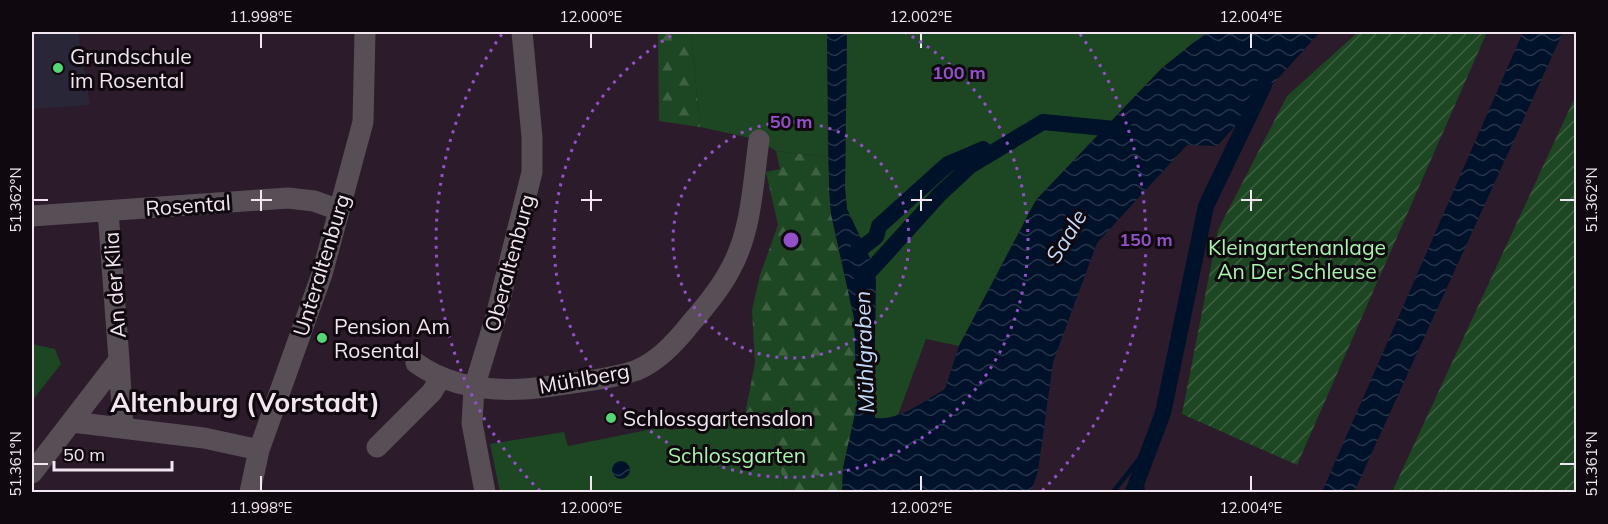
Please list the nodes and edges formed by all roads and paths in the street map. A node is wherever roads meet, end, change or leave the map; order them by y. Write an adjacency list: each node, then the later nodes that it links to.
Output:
1 (365, 32): 4 (street, Unteraltenburg)
2 (522, 32): 10 (street, Oberaltenburg)
3 (759, 140): 10 (street, Mühlberg)
4 (339, 210): 5 (street, Rosental); 14 (street, Unteraltenburg)
5 (108, 211): 6 (street, Rosental); 7 (street, An der Klia)
6 (32, 216)
7 (119, 360): 11 (street, An der Klia); 12 (street, An der Klia)
8 (416, 363): 9 (street)
9 (441, 377): 10 (street); 13 (street)
10 (474, 388): 17 (street, Oberaltenburg)
11 (72, 422): 12 (street); 15 (street, An der Klia)
12 (123, 427): 14 (street)
13 (376, 447)
14 (259, 450): 16 (street, Unteraltenburg)
15 (32, 473)
16 (250, 492)
17 (485, 492)

